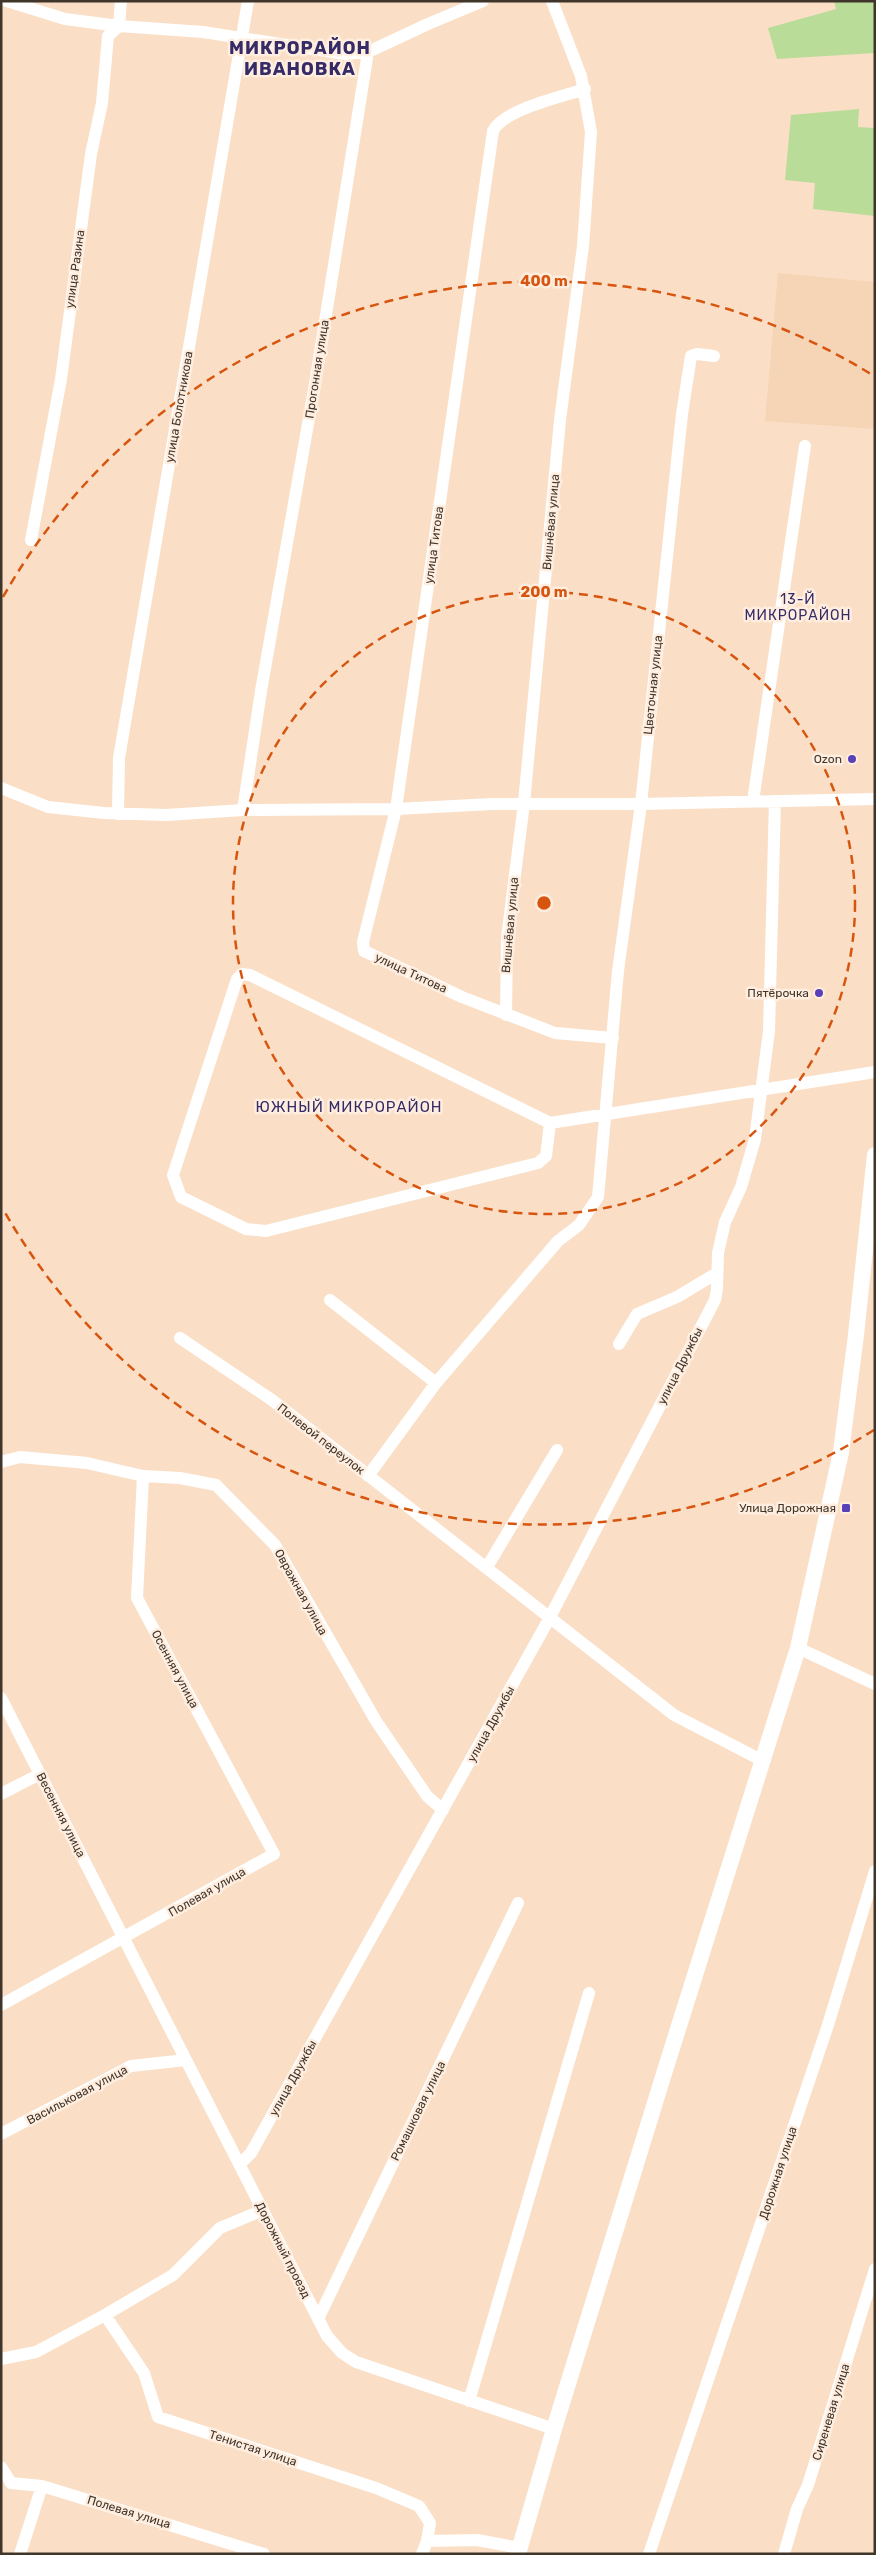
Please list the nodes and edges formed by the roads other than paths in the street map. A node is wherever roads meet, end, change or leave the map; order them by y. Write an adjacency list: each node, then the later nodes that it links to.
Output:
1 (7, 1): 6 (street)
2 (121, 1): 6 (street, улица Разина)
3 (248, 1): 7 (street, улица Болотникова)
4 (483, 1): 8 (street)
5 (552, 1): 9 (street, Вишнёвая улица)
6 (119, 26): 7 (street); 12 (street, улица Разина)
7 (243, 38): 8 (street); 21 (street, улица Болотникова)
8 (368, 52): 20 (street, Прогонная улица)
9 (585, 89): 17 (street, Вишнёвая улица); 19 (street, улица Титова)
10 (714, 356): 18 (street, Цветочная улица)
11 (805, 446): 16 (street)
12 (31, 540)
13 (1, 788): 21 (street)
14 (875, 799): 15 (street)
15 (775, 801): 16 (street); 25 (street, улица Дружбы)
16 (753, 802): 18 (street)
17 (524, 803): 18 (street); 19 (street); 22 (street, Вишнёвая улица)
18 (641, 804): 23 (street, Цветочная улица)
19 (396, 809): 20 (street); 22 (street, улица Титова)
20 (243, 810): 21 (street)
21 (118, 814)
22 (506, 1015): 23 (street)
23 (614, 1038): 26 (street, Цветочная улица)
24 (875, 1072): 25 (street)
25 (761, 1088): 26 (street); 29 (street, улица Дружбы)
26 (604, 1115): 27 (street); 33 (street, Полевой переулок)
27 (550, 1123): 27 (street)
28 (875, 1155): 40 (main road)
29 (717, 1274): 32 (street); 39 (street, улица Дружбы)
30 (330, 1300): 33 (street)
31 (180, 1338): 37 (street, Полевой переулок)
32 (619, 1344)
33 (436, 1384): 37 (street, Полевой переулок)
34 (556, 1450): 38 (street)
35 (1, 1462): 36 (street, Овражная улица)
36 (142, 1476): 46 (street, Овражная улица); 47 (street, Осенняя улица)
37 (368, 1476): 38 (street)
38 (487, 1567): 39 (street)
39 (549, 1619): 43 (street); 46 (street, улица Дружбы)
40 (798, 1648): 41 (street); 43 (main road)
41 (875, 1684)
42 (1, 1698): 44 (street, Весенняя улица)
43 (763, 1761): 62 (main road)
44 (40, 1774): 45 (street); 50 (street, Весенняя улица)
45 (1, 1794)
46 (443, 1810): 55 (street, улица Дружбы)
47 (272, 1851): 50 (street, Полевая улица)
48 (875, 1871): 70 (street, Дорожная улица)
49 (518, 1903): 59 (street, Ромашковая улица)
50 (123, 1938): 52 (street); 53 (street, Дорожный проезд)
51 (589, 1993): 61 (street)
52 (3, 2004)
53 (186, 2060): 54 (street, Васильковая улица); 55 (street, Дорожный проезд)
54 (1, 2134)
55 (240, 2164): 56 (street, Дорожный проезд)
56 (263, 2210): 58 (street); 59 (street, Дорожный проезд)
57 (875, 2269): 71 (street, Сиреневая улица)
58 (105, 2315): 60 (street); 65 (street, Тенистая улица)
59 (318, 2319): 61 (street, Дорожный проезд)
60 (1, 2359)
61 (469, 2401): 62 (street, Дорожный проезд)
62 (554, 2430): 66 (main road)
63 (1, 2467): 64 (street, Полевая улица)
64 (42, 2486): 67 (street); 68 (street, Полевая улица)
65 (427, 2541): 66 (street); 69 (street)
66 (519, 2551)
67 (20, 2554)
68 (264, 2554)
69 (422, 2554)
70 (649, 2554)
71 (784, 2554)

